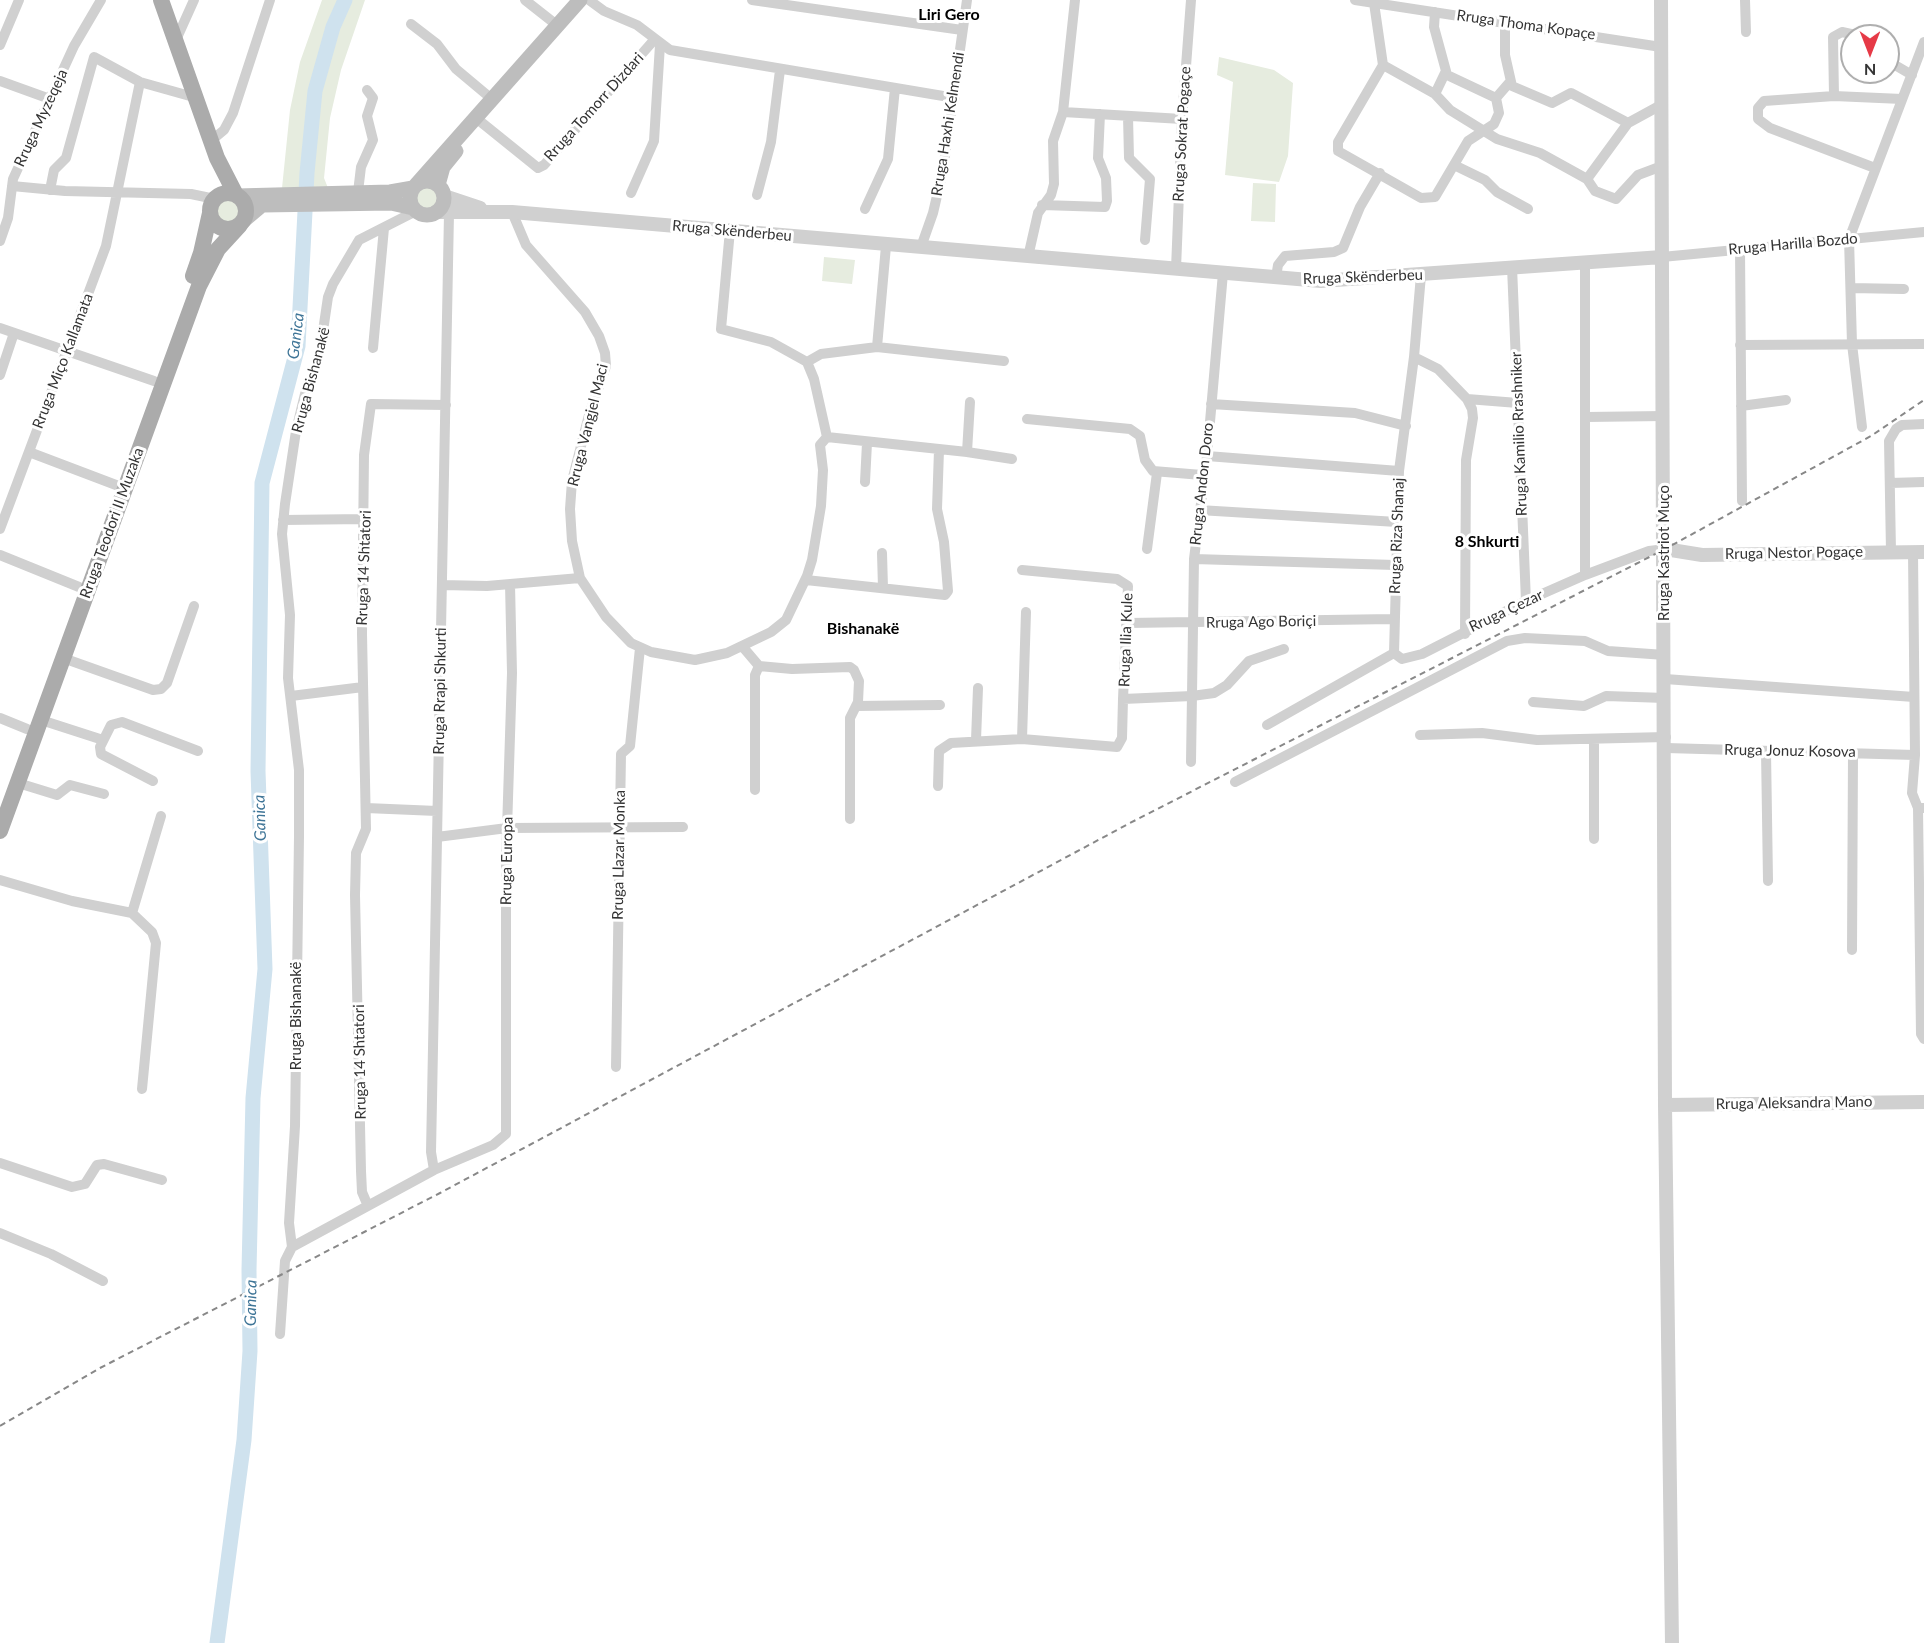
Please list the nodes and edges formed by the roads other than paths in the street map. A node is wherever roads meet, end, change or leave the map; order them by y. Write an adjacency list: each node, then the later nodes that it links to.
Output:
1 (19, 0): 27 (street)
2 (101, 0): 43 (street, Rruga Myzeqeja)
3 (161, 0): 24 (main road)
4 (194, 0): 24 (street)
5 (270, 0): 55 (street)
6 (525, 0): 20 (street)
7 (580, 0): 20 (main road)
8 (589, 0): 26 (street, Rruga Tomorr Dizdari)
9 (752, 0): 21 (street)
10 (967, 0): 21 (street, Rruga Haxhi Kelmendi)
11 (1075, 0): 48 (street)
12 (1191, 0): 52 (street, Rruga Sokrat Pogaçe)
13 (1355, 0): 16 (street, Rruga Thoma Kopaçe)
14 (1661, 0): 28 (street, Rruga Kastriot Muço)
15 (1745, 0): 22 (street)
16 (1374, 3): 17 (street, Rruga Thoma Kopaçe); 29 (street)
17 (1435, 12): 18 (street, Rruga Thoma Kopaçe); 32 (street)
18 (1505, 22): 28 (street, Rruga Thoma Kopaçe); 36 (street)
19 (411, 24): 46 (street)
20 (558, 26): 46 (main road)
21 (962, 30): 42 (street, Rruga Haxhi Kelmendi)
22 (1746, 32)
23 (1840, 33): 40 (street)
24 (176, 40): 41 (main road)
25 (1924, 42): 33 (street)
26 (657, 43): 31 (street, Rruga Tomorr Dizdari); 51 (street, Rruga Tomorr Dizdari); 68 (street, Rruga Tomorr Dizdari)
27 (0, 45)
28 (1661, 47): 47 (street, Rruga Kastriot Muço)
29 (1383, 65): 39 (street); 60 (street)
30 (1900, 68): 33 (street)
31 (780, 70): 37 (street, Rruga Tomorr Dizdari); 70 (street)
32 (1445, 74): 39 (street); 44 (street)
33 (1911, 75): 45 (street)
34 (0, 81): 43 (street)
35 (140, 82): 41 (street); 64 (street); 66 (street, Rruga Miço Kallamata)
36 (1509, 83): 44 (street); 53 (street)
37 (895, 88): 42 (street, Rruga Tomorr Dizdari); 77 (street)
38 (367, 90): 67 (street)
39 (1435, 94): 54 (street)
40 (1834, 96): 45 (street); 59 (street)
41 (197, 98): 55 (main road)
42 (955, 98): 90 (street, Rruga Haxhi Kelmendi)
43 (50, 99): 62 (street, Rruga Myzeqeja)
44 (1496, 99): 54 (street)
45 (1902, 99): 59 (street)
46 (493, 100): 51 (main road)
47 (1661, 105): 53 (street); 58 (street, Rruga Kastriot Muço)
48 (1063, 112): 49 (street); 74 (street)
49 (1100, 114): 50 (street); 74 (street)
50 (1128, 116): 52 (street); 87 (street)
51 (476, 118): 63 (main road); 65 (main road)
52 (1182, 119): 96 (street, Rruga Sokrat Pogaçe)
53 (1628, 123): 61 (street)
54 (1485, 132): 57 (street); 61 (street)
55 (212, 140): 56 (main road)
56 (218, 158): 69 (main road); 73 (main road, Rruga Teodori II Muzaka)
57 (1454, 165): 60 (street); 78 (street)
58 (1662, 166): 61 (street); 93 (street, Rruga Kastriot Muço)
59 (1875, 168): 86 (street)
60 (1380, 173): 99 (street)
61 (1587, 179)
62 (12, 186): 64 (street); 75 (street, Rruga Myzeqeja)
63 (414, 186): 65 (main road); 67 (main road); 76 (main road)
64 (50, 190): 66 (street)
65 (441, 190): 79 (street); 80 (main road)
66 (117, 192): 73 (street); 109 (street, Rruga Miço Kallamata)
67 (358, 192): 72 (main road)
68 (631, 193)
69 (237, 195): 71 (main road); 73 (main road); 82 (main road)
70 (756, 195)
71 (288, 198): 72 (main road); 82 (main road)
72 (320, 198): 76 (main road)
73 (214, 203): 82 (main road); 114 (main road, Rruga Teodori II Muzaka)
74 (1042, 205): 92 (street)
75 (5, 208): 88 (street, Rruga Myzeqeja)
76 (414, 209): 80 (main road); 83 (street, Rruga Bishanakë)
77 (865, 209)
78 (1528, 209)
79 (491, 211): 80 (street, Rruga Skënderbeu); 81 (street, Rruga Skënderbeu)
80 (443, 212): 120 (street, Rruga Rrapi Shkurti)
81 (512, 212): 84 (street, Rruga Skënderbeu); 158 (street, Rruga Vangjel Maci)
82 (242, 223): 177 (main road, Rruga Teodori II Muzaka)
83 (384, 228): 108 (street); 145 (street, Rruga Bishanakë)
84 (730, 230): 89 (street, Rruga Skënderbeu); 112 (street)
85 (1924, 232): 86 (street, Rruga Harilla Bozdo)
86 (1849, 239): 91 (street, Rruga Harilla Bozdo); 100 (street)
87 (1145, 240)
88 (0, 242)
89 (886, 246): 90 (street, Rruga Skënderbeu); 107 (street)
90 (921, 247): 92 (street, Rruga Skënderbeu)
91 (1740, 248): 93 (street, Rruga Harilla Bozdo); 106 (street)
92 (1028, 257): 96 (street, Rruga Skënderbeu)
93 (1662, 257): 94 (street, Rruga Skënderbeu); 122 (street, Rruga Kastriot Muço)
94 (1585, 262): 95 (street, Rruga Skënderbeu); 123 (street)
95 (1512, 267): 98 (street, Rruga Skënderbeu); 118 (street, Rruga Kamilio Rrashniker)
96 (1176, 269): 97 (street, Rruga Skënderbeu)
97 (1222, 273): 99 (street, Rruga Skënderbeu); 119 (street, Rruga Andon Doro)
98 (1421, 275): 99 (street, Rruga Skënderbeu); 110 (street, Rruga Riza Shanaj)
99 (1276, 277)
100 (1851, 288): 101 (street); 104 (street)
101 (1904, 289)
102 (0, 328): 103 (street)
103 (14, 333): 109 (street); 113 (street)
104 (1852, 344): 105 (street); 106 (street); 127 (street)
105 (1924, 344)
106 (1740, 345): 121 (street)
107 (877, 347): 111 (street); 112 (street)
108 (373, 348)
109 (67, 351): 114 (street); 131 (street, Rruga Miço Kallamata)
110 (1414, 357): 115 (street); 126 (street, Rruga Riza Shanaj)
111 (1004, 361)
112 (807, 362): 128 (street)
113 (0, 375)
114 (154, 381): 141 (main road, Rruga Teodori II Muzaka)
115 (1467, 399): 118 (street); 171 (street, Rruga Çezar)
116 (1786, 400): 121 (street)
117 (970, 402): 132 (street)
118 (1518, 403): 164 (street, Rruga Kamilio Rrashniker)
119 (1210, 404): 126 (street); 133 (street, Rruga Andon Doro)
120 (446, 405): 144 (street, Rruga 14 Shtatori); 161 (street, Rruga Rrapi Shkurti)
121 (1741, 406): 142 (street)
122 (1664, 416): 123 (street); 149 (street, Rruga Kastriot Muço)
123 (1586, 417): 157 (street)
124 (1028, 419): 136 (street)
125 (1924, 424): 140 (street)
126 (1406, 426): 135 (street, Rruga Riza Shanaj)
127 (1862, 427)
128 (827, 437): 129 (street); 159 (street)
129 (867, 443): 130 (street); 138 (street)
130 (939, 450): 132 (street); 163 (street)
131 (29, 452): 141 (street); 147 (street, Rruga Miço Kallamata)
132 (967, 452): 134 (street)
133 (1207, 456): 135 (street); 137 (street, Rruga Andon Doro)
134 (1012, 459)
135 (1400, 471): 146 (street, Rruga Riza Shanaj)
136 (1157, 473): 137 (street); 148 (street)
137 (1202, 475): 143 (street, Rruga Andon Doro)
138 (865, 482)
139 (1924, 482): 140 (street)
140 (1890, 483): 150 (street)
141 (116, 485): 162 (main road, Rruga Teodori II Muzaka)
142 (1742, 501)
143 (1199, 510): 146 (street); 154 (street, Rruga Andon Doro)
144 (365, 519): 145 (street); 180 (street, Rruga 14 Shtatori)
145 (283, 520): 182 (street, Rruga Bishanakë)
146 (1397, 522): 155 (street, Rruga Riza Shanaj)
147 (0, 529)
148 (1147, 549)
149 (1665, 549): 150 (street, Rruga Nestor Pogaçe); 157 (street, Rruga Çezar); 176 (street, Rruga Kastriot Muço)
150 (1891, 552): 151 (street, Rruga Nestor Pogaçe)
151 (1918, 552): 166 (street)
152 (882, 554): 163 (street)
153 (0, 555): 162 (street)
154 (1194, 559): 155 (street); 170 (street, Rruga Andon Doro)
155 (1395, 565): 168 (street, Rruga Riza Shanaj)
156 (1022, 570): 169 (street, Rruga Ilia Kule)
157 (1585, 574): 164 (street, Rruga Çezar)
158 (580, 578): 160 (street); 173 (street, Rruga Vangjel Maci)
159 (806, 580): 163 (street); 172 (street)
160 (510, 584): 161 (street); 218 (street, Rruga Europa)
161 (442, 585): 214 (street, Rruga Rrapi Shkurti)
162 (79, 587): 192 (main road, Rruga Teodori II Muzaka)
163 (883, 588)
164 (1526, 601): 171 (street, Rruga Çezar)
165 (194, 606): 177 (street)
166 (1919, 609): 184 (street)
167 (1026, 612): 195 (street)
168 (1394, 619): 170 (street, Rruga Ago Boriçi); 175 (street, Rruga Riza Shanaj)
169 (1128, 622): 170 (street, Rruga Ago Boriçi); 186 (street, Rruga Ilia Kule)
170 (1193, 624): 183 (street, Rruga Andon Doro)
171 (1465, 634): 175 (street)
172 (742, 646): 173 (street); 178 (street)
173 (639, 648): 219 (street, Rruga Llazar Monka)
174 (1284, 649): 183 (street)
175 (1394, 653): 193 (street)
176 (1665, 655): 179 (street, Rruga Kastriot Muço); 206 (street)
177 (63, 658): 192 (main road, Rruga Teodori II Muzaka)
178 (759, 666): 189 (street); 209 (street)
179 (1665, 679): 184 (street); 185 (street, Rruga Kastriot Muço)
180 (363, 687): 182 (street); 212 (street, Rruga 14 Shtatori)
181 (978, 688): 198 (street)
182 (291, 696): 237 (street, Rruga Bishanakë)
183 (1192, 696): 186 (street, Rruga Ilia Kule); 204 (street, Rruga Andon Doro)
184 (1914, 697): 190 (street)
185 (1665, 698): 187 (street); 199 (street, Rruga Kastriot Muço)
186 (1123, 699): 195 (street)
187 (1533, 702)
188 (940, 705): 189 (street)
189 (856, 706): 216 (street)
190 (1919, 710): 203 (street)
191 (0, 718): 192 (street)
192 (34, 724): 197 (street); 207 (main road, Rruga Teodori II Muzaka); 211 (main road, Rruga Teodori II Muzaka)
193 (1267, 725)
194 (1420, 735): 196 (street, Rruga Jonuz Kosova)
195 (1022, 739): 198 (street)
196 (1594, 739): 199 (street, Rruga Jonuz Kosova); 222 (street)
197 (103, 740): 200 (street); 205 (street)
198 (976, 740): 208 (street)
199 (1666, 742): 201 (street, Rruga Jonuz Kosova); 231 (street, Rruga Kastriot Muço)
200 (198, 751)
201 (1766, 751): 202 (street, Rruga Jonuz Kosova); 224 (street)
202 (1853, 753): 203 (street, Rruga Jonuz Kosova); 226 (street)
203 (1915, 755): 213 (street)
204 (1191, 762)
205 (153, 781)
206 (1235, 782)
207 (18, 783): 210 (street); 220 (main road, Rruga Teodori II Muzaka)
208 (938, 786)
209 (754, 790)
210 (105, 794)
211 (0, 803)
212 (366, 808): 214 (street); 235 (street, Rruga 14 Shtatori)
213 (1921, 808): 227 (street)
214 (437, 811): 221 (street, Rruga Rrapi Shkurti)
215 (161, 816): 225 (street)
216 (850, 819)
217 (683, 827): 219 (street)
218 (507, 828): 219 (street); 221 (street); 233 (street, Rruga Europa)
219 (620, 828): 228 (street, Rruga Llazar Monka)
220 (0, 831)
221 (437, 837): 233 (street, Rruga Rrapi Shkurti)
222 (1594, 839)
223 (0, 880): 225 (street)
224 (1768, 881)
225 (132, 913): 229 (street)
226 (1852, 950)
227 (1924, 1039)
228 (616, 1067)
229 (142, 1089)
230 (1924, 1102): 231 (street, Rruga Aleksandra Mano)
231 (1665, 1105): 240 (street, Rruga Kastriot Muço)
232 (0, 1162): 234 (street)
233 (434, 1170): 235 (street)
234 (162, 1180)
235 (368, 1206): 237 (street)
236 (0, 1233): 238 (street)
237 (292, 1247): 239 (street, Rruga Bishanakë)
238 (103, 1281)
239 (280, 1334)
240 (1672, 1643)

